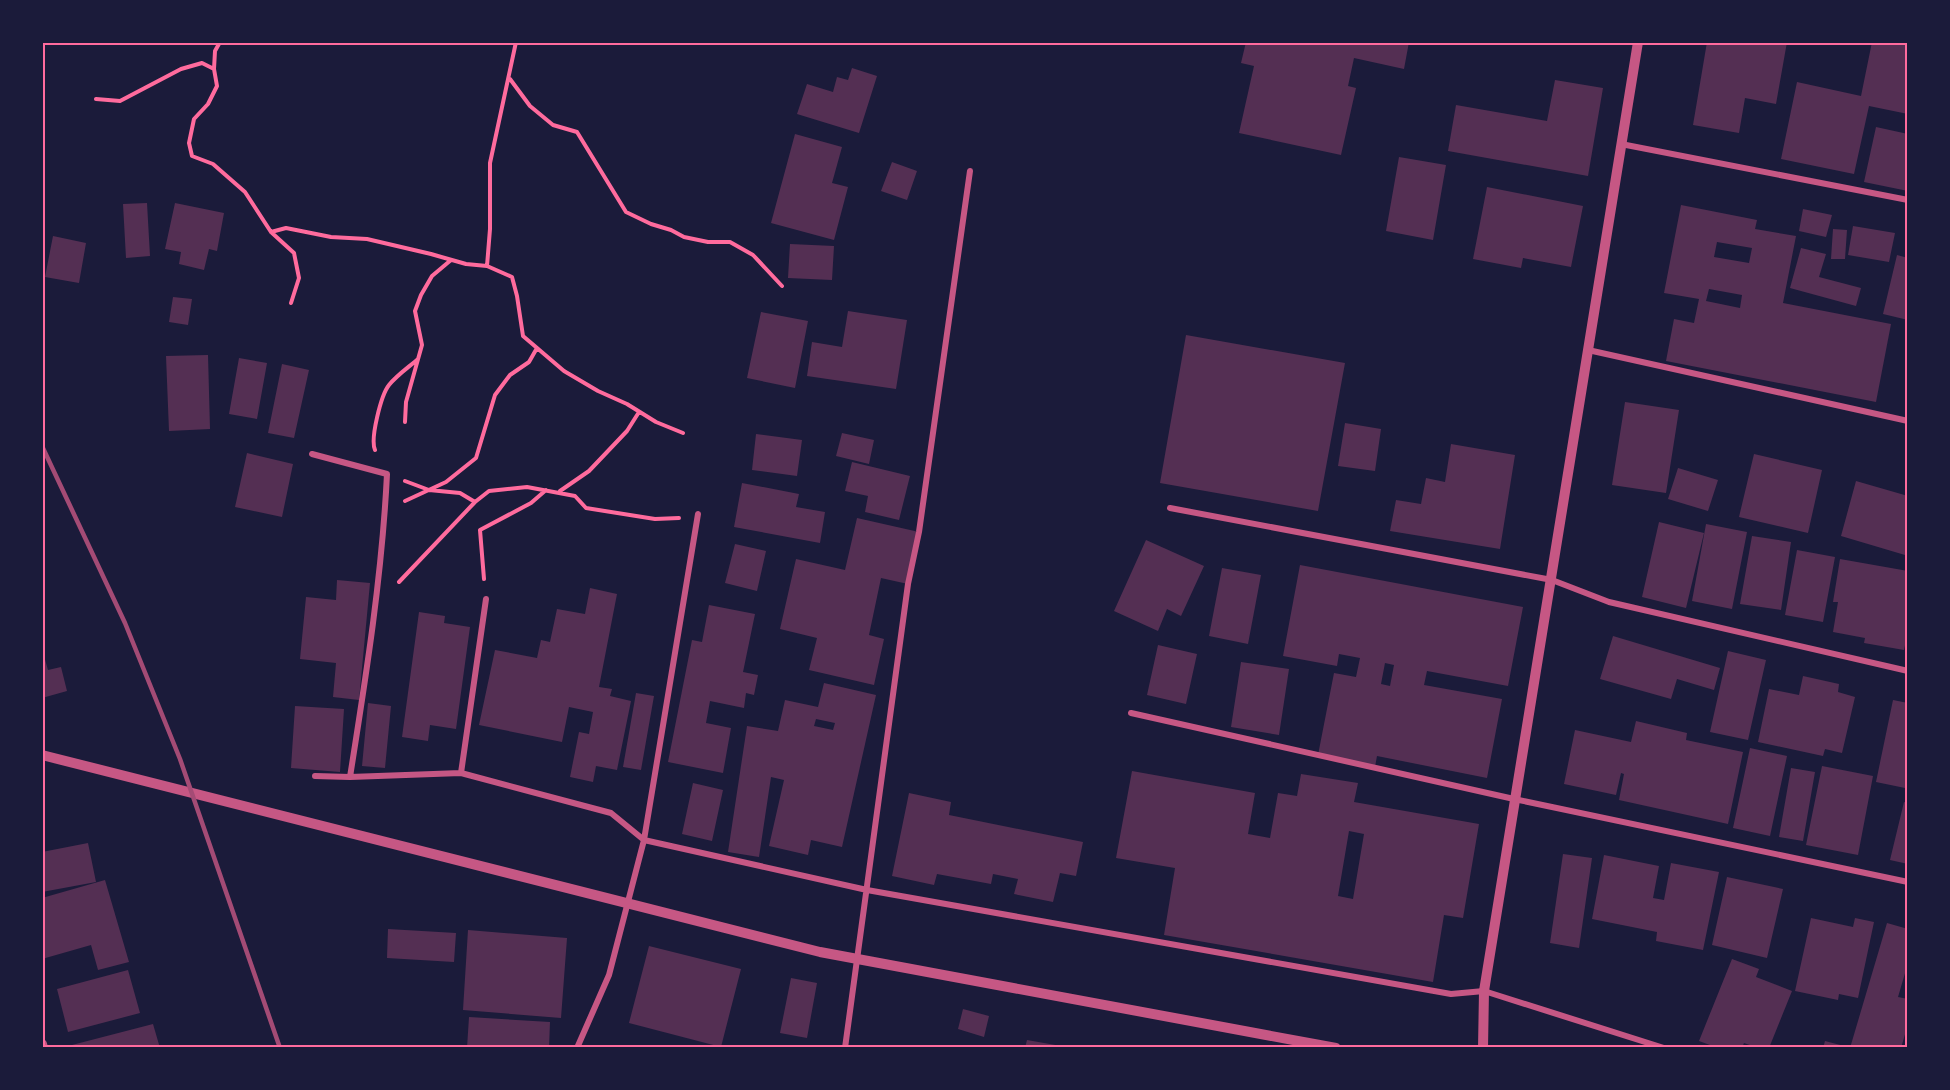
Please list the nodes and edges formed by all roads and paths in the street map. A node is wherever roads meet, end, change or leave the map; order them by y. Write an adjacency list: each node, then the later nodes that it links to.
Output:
1 (220, 42): 4 (path)
2 (516, 42): 5 (path)
3 (1638, 42): 7 (street)
4 (214, 69): 6 (path); 10 (path)
5 (510, 79): 12 (path); 13 (path)
6 (96, 99)
7 (1621, 144): 9 (street); 16 (street)
8 (970, 171): 43 (street)
9 (1908, 200)
10 (271, 232): 11 (path); 14 (path)
11 (452, 260): 12 (path); 17 (path)
12 (487, 266): 15 (path)
13 (782, 286)
14 (291, 303)
15 (537, 348): 18 (path); 25 (path)
16 (1588, 350): 19 (street); 31 (street)
17 (418, 359): 20 (path); 23 (path)
18 (639, 412): 21 (path); 26 (path)
19 (1908, 421)
20 (405, 422)
21 (683, 433)
22 (312, 454): 23 (street)
23 (387, 474): 25 (path); 30 (street)
24 (546, 489): 26 (path); 27 (path); 33 (path)
25 (429, 490): 27 (path); 30 (path)
26 (560, 492): 29 (path)
27 (475, 502): 32 (path)
28 (1170, 508): 31 (street)
29 (699, 514): 41 (street)
30 (384, 527): 39 (street)
31 (1552, 580): 34 (street); 40 (street)
32 (397, 584)
33 (486, 599): 37 (street)
34 (1908, 671)
35 (1131, 713): 40 (street)
36 (42, 755): 49 (street)
37 (461, 773): 39 (street); 41 (street)
38 (315, 776): 39 (street)
39 (350, 777)
40 (1514, 799): 42 (street); 44 (street)
41 (644, 840): 43 (street); 47 (street)
42 (1908, 882)
43 (867, 890): 44 (street); 48 (street)
44 (1484, 991): 50 (street); 51 (street)
45 (42, 1044): 46 (street)
46 (43, 1048)
47 (577, 1048)
48 (845, 1048)
49 (1336, 1048)
50 (1483, 1048)
51 (1664, 1048)

